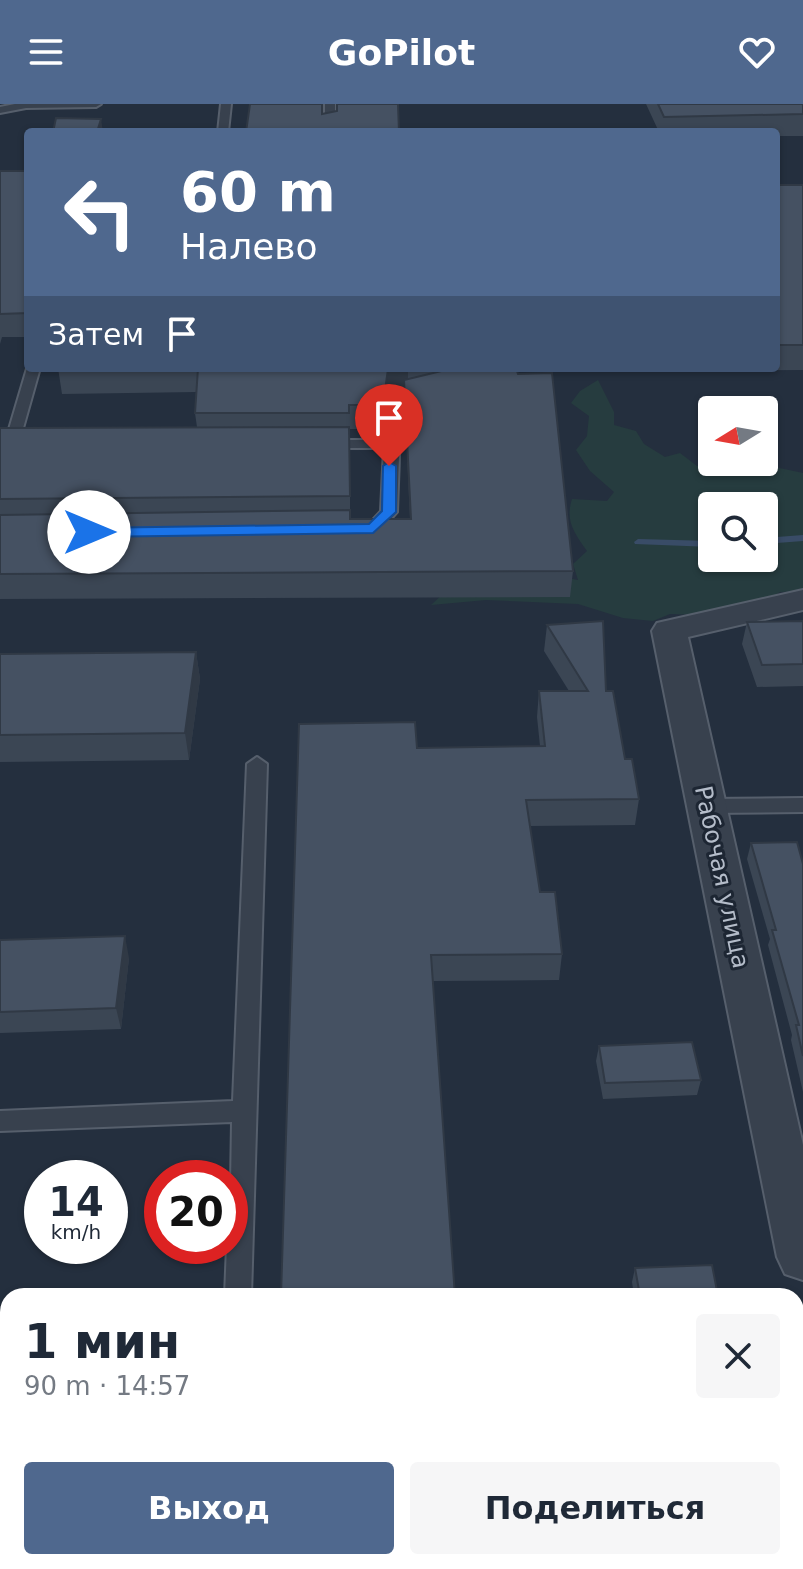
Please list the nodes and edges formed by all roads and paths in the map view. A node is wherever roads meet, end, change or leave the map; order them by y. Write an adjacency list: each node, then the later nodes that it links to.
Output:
1 (96, 104): 4 (lane)
2 (226, 104): 5 (lane)
3 (330, 104): 6 (lane)
4 (0, 110)
5 (223, 128)
6 (330, 128)
7 (32, 372): 11 (lane)
8 (445, 372): 10 (lane)
9 (311, 444): 10 (lane)
10 (390, 444): 12 (lane)
11 (13, 446)
12 (343, 531)
13 (803, 600): 16 (street, Рабочая улица)
14 (257, 764): 17 (lane)
15 (803, 805): 16 (lane)
16 (707, 806): 19 (street, Рабочая улица)
17 (245, 1111): 18 (lane); 20 (lane)
18 (0, 1121)
19 (803, 1257)
20 (238, 1288)

